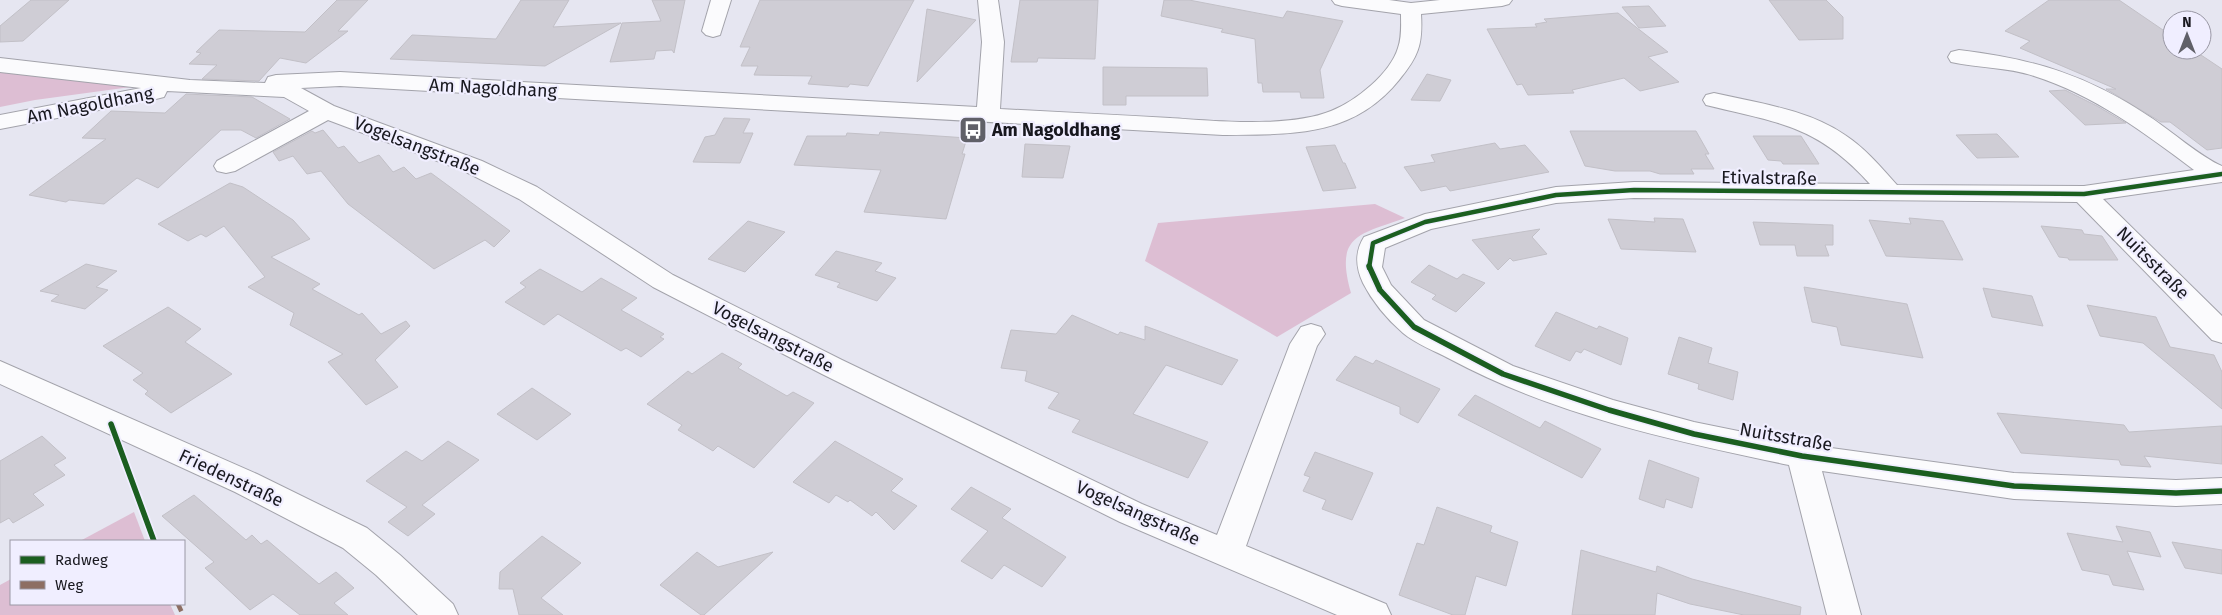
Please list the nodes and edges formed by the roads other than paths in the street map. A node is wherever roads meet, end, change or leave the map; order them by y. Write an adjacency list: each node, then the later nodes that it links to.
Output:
1 (721, 0): 6 (street)
2 (988, 0): 12 (street)
3 (1342, 0): 5 (street)
4 (1502, 0): 5 (street)
5 (1411, 9): 12 (street, Am Nagoldhang)
6 (713, 31)
7 (1959, 57): 15 (street, Etivalstraße)
8 (0, 65): 9 (street)
9 (190, 87): 11 (street, Vogelsangstraße); 12 (street, Am Nagoldhang); 13 (street, Am Nagoldhang)
10 (1714, 100): 16 (street)
11 (326, 111): 14 (street); 24 (street, Vogelsangstraße)
12 (988, 115)
13 (0, 122)
14 (226, 166)
15 (2219, 174): 17 (street, Etivalstraße)
16 (1892, 194): 17 (street, Etivalstraße); 18 (street, Etivalstraße)
17 (2084, 194): 19 (street, Nuitsstraße)
18 (1380, 290): 22 (street, Nuitsstraße)
19 (2222, 333)
20 (1311, 334): 24 (street)
21 (0, 372): 25 (street, Friedenstraße)
22 (1802, 456): 23 (street, Nuitsstraße); 27 (street)
23 (2222, 491)
24 (1227, 553): 26 (street, Vogelsangstraße)
25 (441, 615)
26 (1374, 615)
27 (1844, 615)

